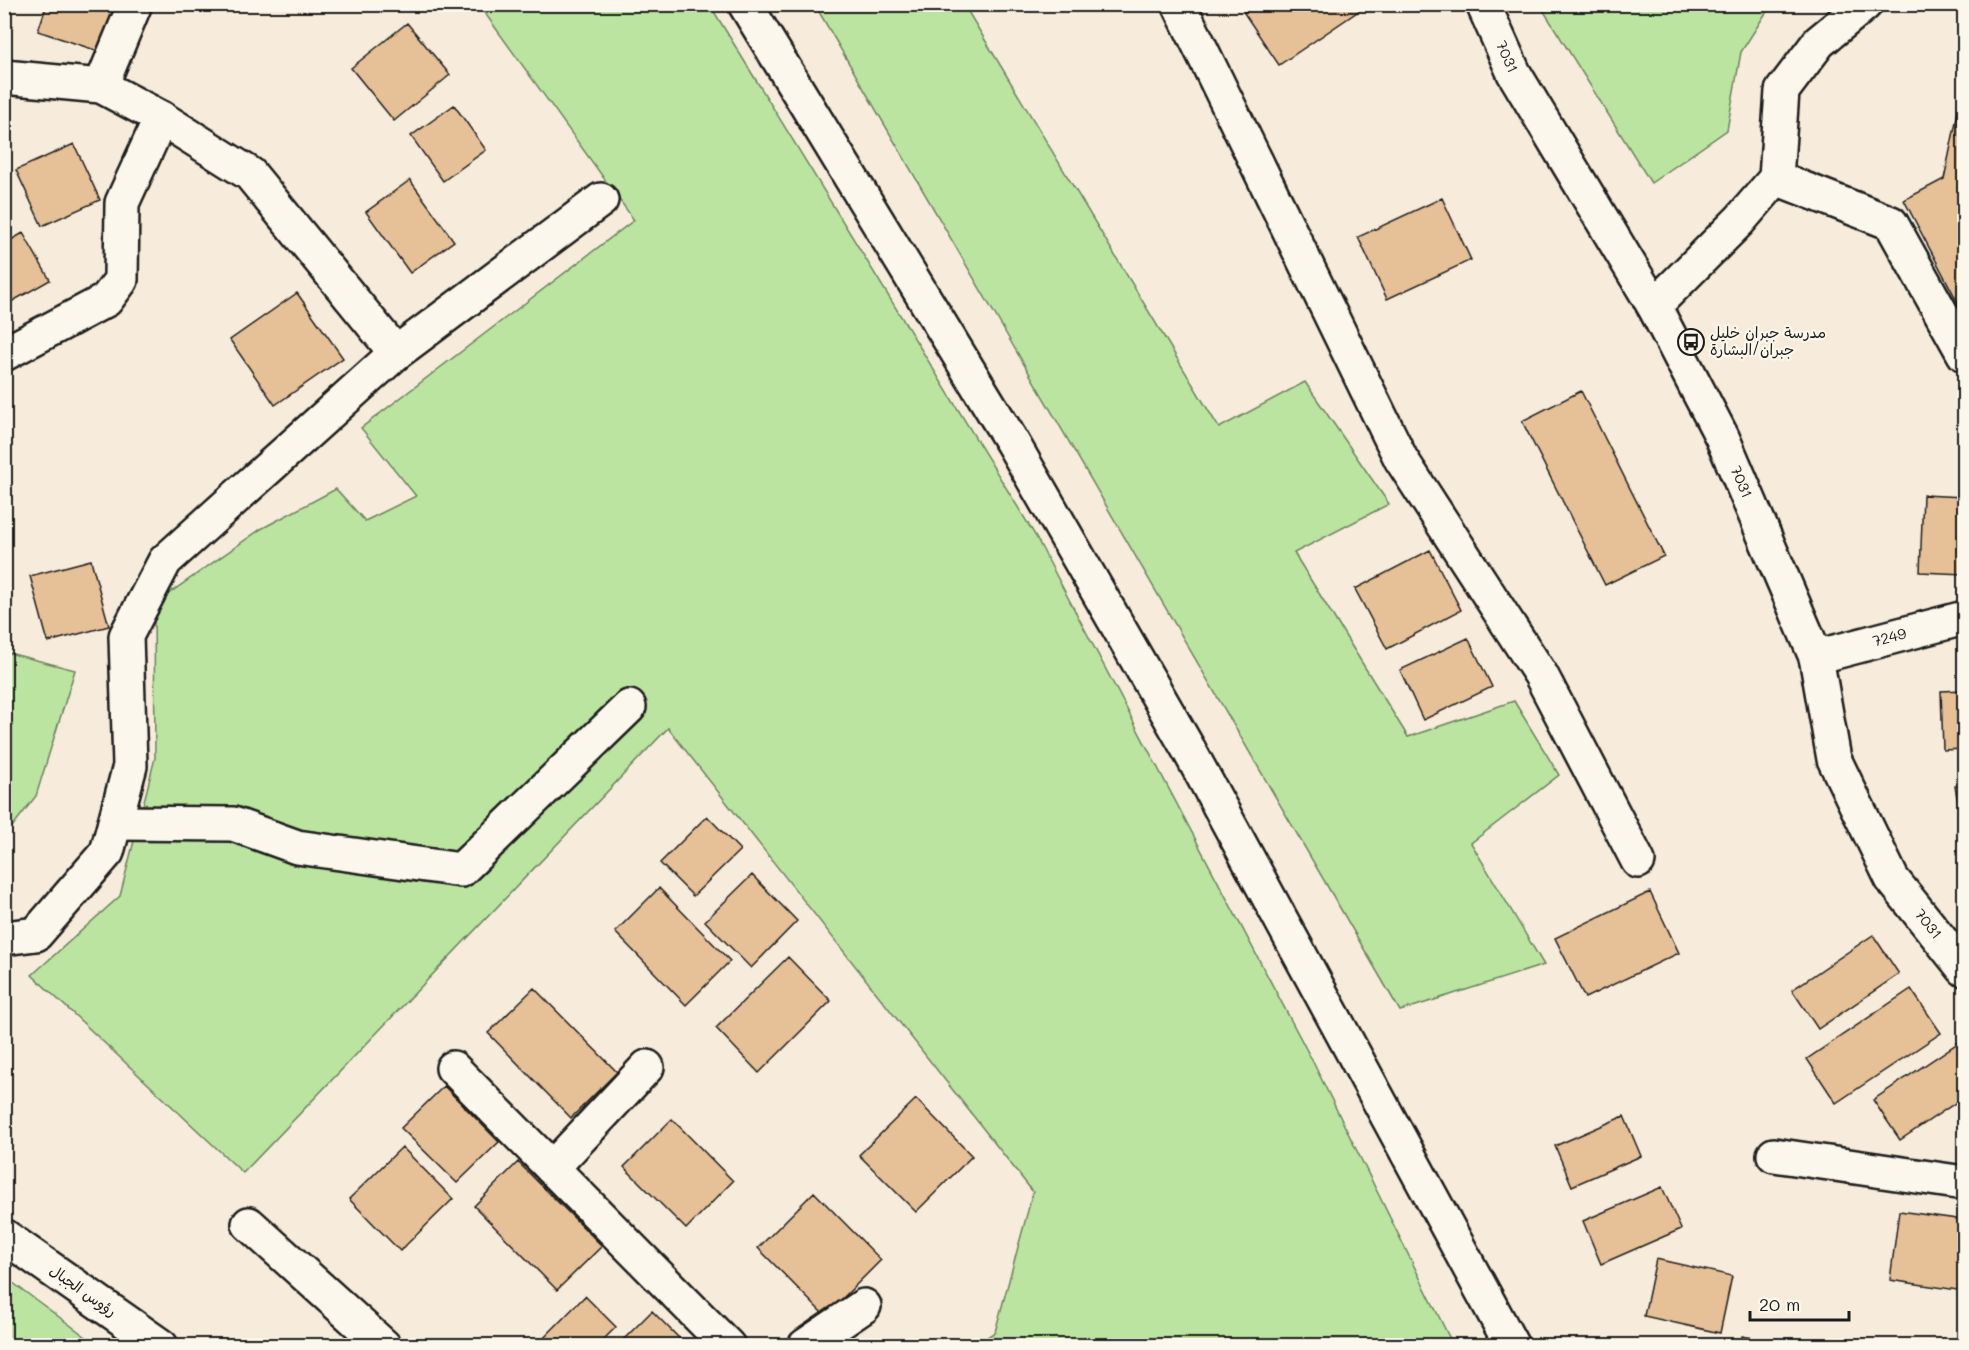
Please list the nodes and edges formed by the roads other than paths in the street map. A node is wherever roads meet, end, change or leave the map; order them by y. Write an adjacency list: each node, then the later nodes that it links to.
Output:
1 (135, 4): 7 (street)
2 (745, 4): 34 (street)
3 (1179, 4): 19 (street)
4 (1483, 4): 11 (street, 7031)
5 (1865, 4): 9 (street)
6 (4, 77): 7 (street)
7 (101, 86): 8 (street)
8 (161, 118): 12 (street); 13 (street)
9 (1776, 178): 11 (street); 14 (street)
10 (602, 200): 12 (street)
11 (1654, 306): 16 (street, 7031)
12 (396, 353): 18 (street)
13 (4, 354)
14 (1965, 354)
15 (1965, 618): 16 (street, 7249)
16 (1816, 657): 21 (street, 7031)
17 (629, 707): 18 (street)
18 (115, 823): 20 (street)
19 (1638, 861)
20 (4, 938)
21 (1965, 969)
22 (647, 1067): 25 (street)
23 (453, 1068): 25 (street)
24 (1774, 1155): 26 (street)
25 (552, 1168): 32 (street)
26 (1965, 1183)
27 (249, 1224): 31 (street)
28 (4, 1236): 30 (street, رؤوس الجبال)
29 (864, 1306): 33 (street)
30 (161, 1346)
31 (384, 1346)
32 (728, 1346)
33 (805, 1346)
34 (1512, 1346)

